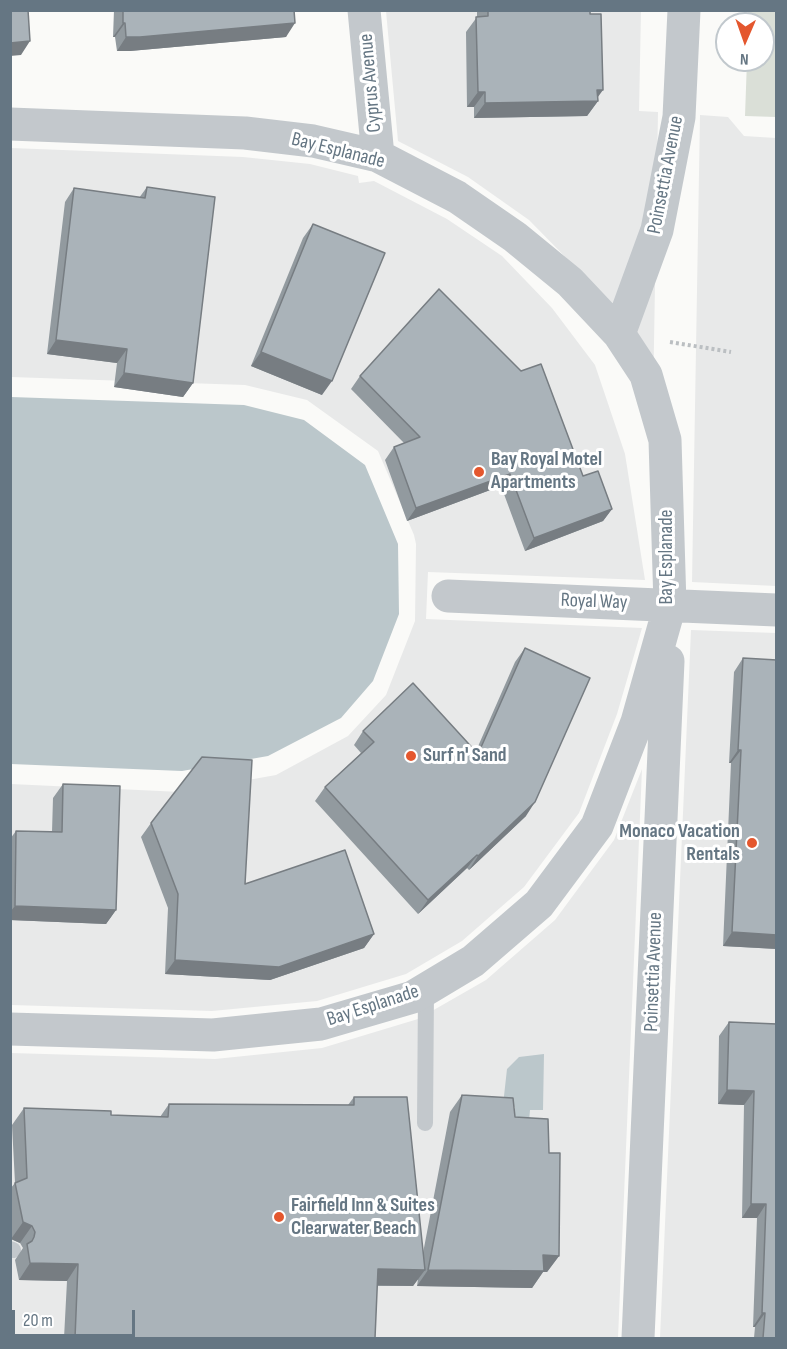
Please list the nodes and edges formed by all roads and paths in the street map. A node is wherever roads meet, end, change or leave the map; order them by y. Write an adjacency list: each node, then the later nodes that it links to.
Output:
1 (364, 10): 4 (street, Cyprus Avenue)
2 (684, 10): 5 (street, Poinsettia Avenue)
3 (10, 124): 4 (street, Bay Esplanade)
4 (378, 156): 5 (street, Bay Esplanade)
5 (619, 334): 6 (path); 8 (street, Bay Esplanade)
6 (731, 352)
7 (448, 597): 8 (street, Royal Way)
8 (670, 605): 9 (street, Royal Way); 10 (street, Bay Esplanade); 13 (street, Poinsettia Avenue)
9 (777, 610)
10 (426, 990): 11 (street, Bay Esplanade); 12 (lane)
11 (10, 1029)
12 (425, 1123)
13 (638, 1338)

